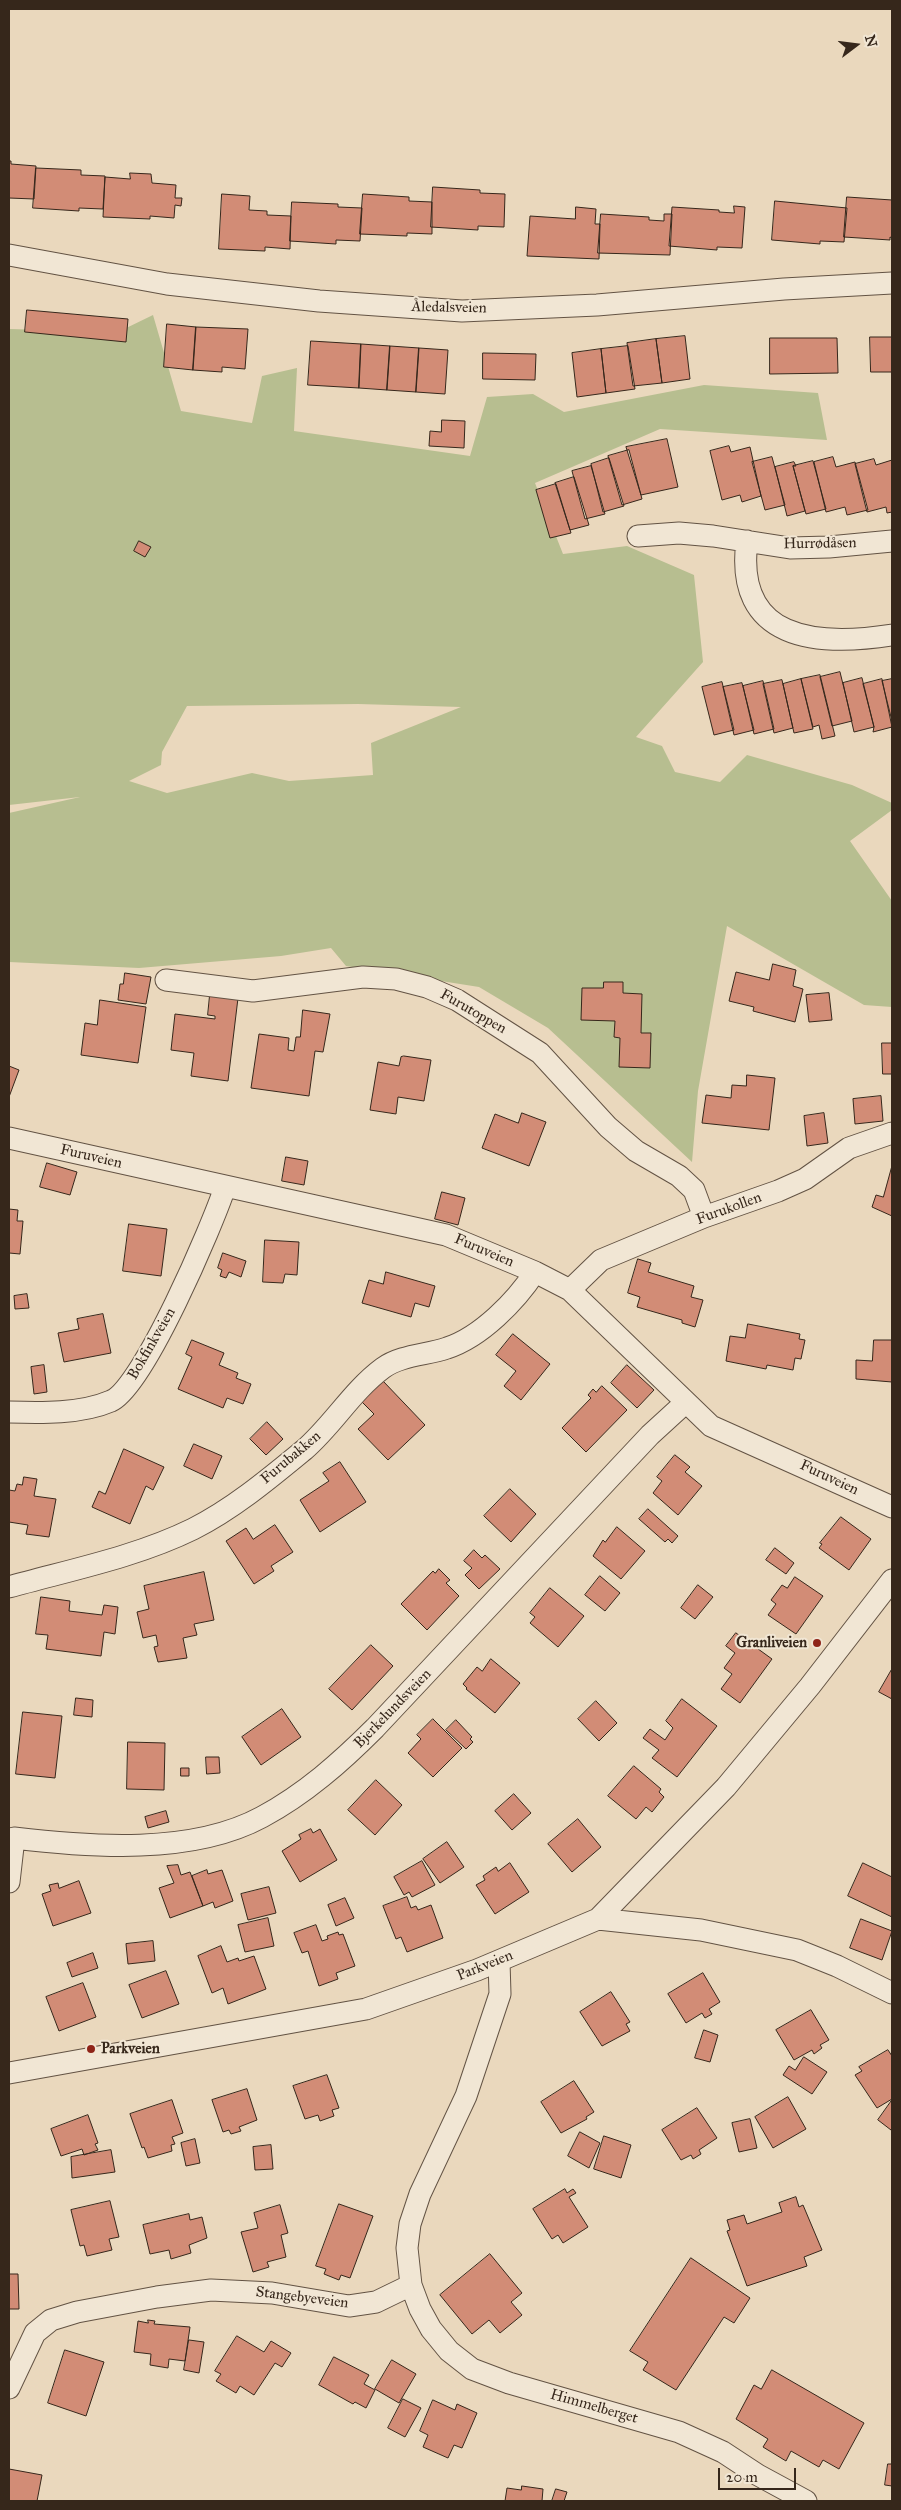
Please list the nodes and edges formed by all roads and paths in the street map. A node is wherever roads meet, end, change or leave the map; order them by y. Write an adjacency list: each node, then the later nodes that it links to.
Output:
1 (9, 255): 2 (street, Åledalsveien)
2 (892, 283)
3 (638, 536): 4 (street, Hurrødåsen)
4 (747, 540): 5 (street, Hurrødåsen); 6 (street)
5 (892, 541)
6 (892, 635)
7 (166, 980): 11 (street, Furutoppen)
8 (892, 1133): 11 (street, Furukollen)
9 (9, 1138): 10 (street, Furuveien)
10 (225, 1187): 12 (street, Furuveien); 15 (street, Bokfinkveien)
11 (704, 1217): 13 (street, Furukollen)
12 (535, 1272): 13 (street, Furuveien); 18 (street, Furubakken)
13 (570, 1290): 14 (street, Furuveien)
14 (685, 1403): 16 (street, Furuveien); 19 (street, Bjerkelundsveien)
15 (9, 1412)
16 (892, 1507)
17 (892, 1580): 21 (street)
18 (9, 1587)
19 (11, 1838): 20 (street, Bjerkelundsveien)
20 (9, 1882)
21 (598, 1918): 22 (street, Parkveien); 23 (street)
22 (499, 1961): 24 (street, Parkveien); 25 (street)
23 (892, 1993)
24 (9, 2073)
25 (411, 2285): 26 (street, Stangebyeveien); 27 (street, Himmelberget)
26 (9, 2388)
27 (806, 2501)

